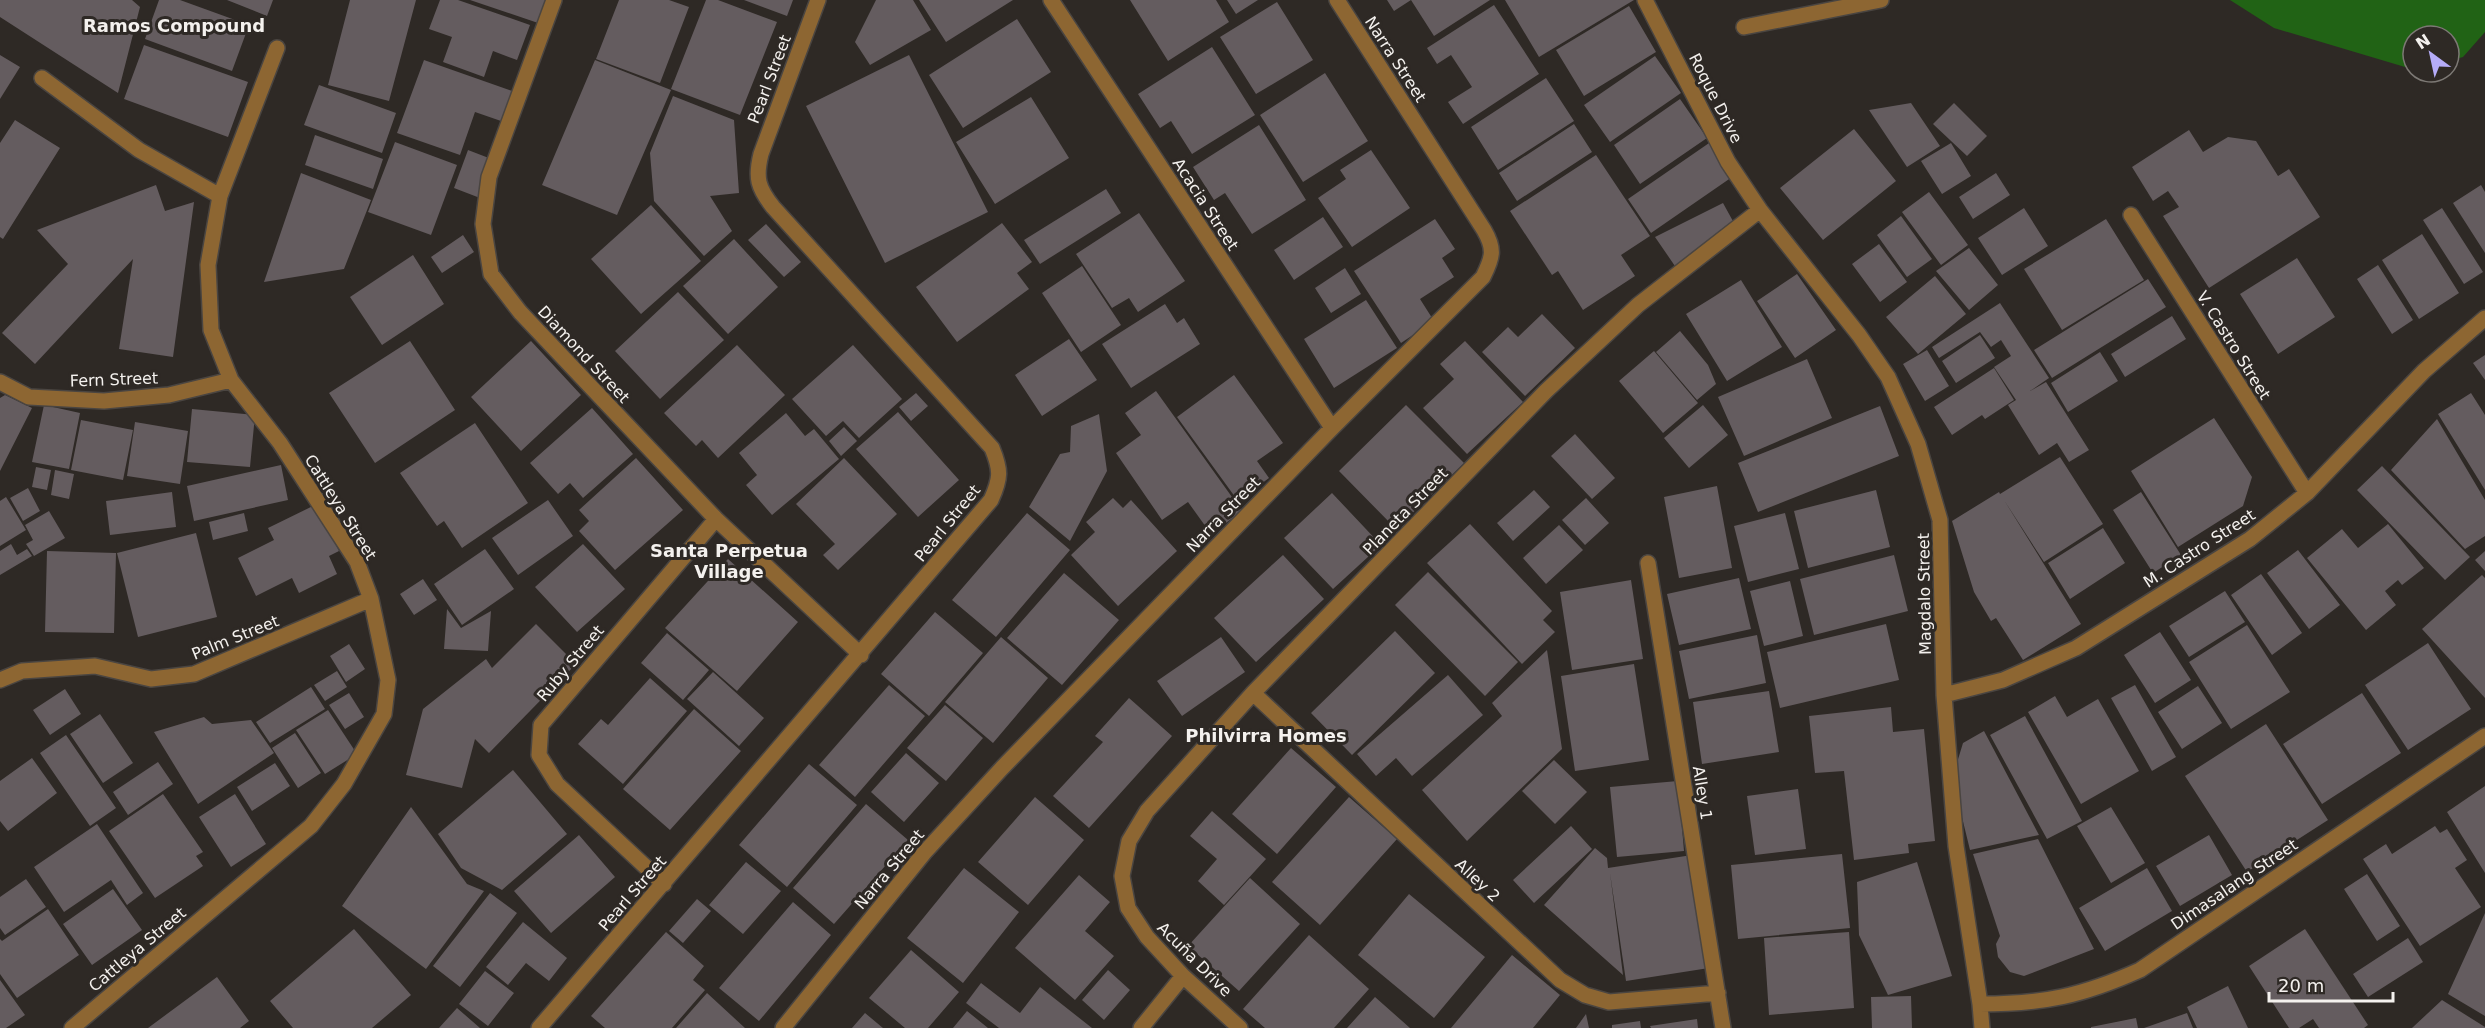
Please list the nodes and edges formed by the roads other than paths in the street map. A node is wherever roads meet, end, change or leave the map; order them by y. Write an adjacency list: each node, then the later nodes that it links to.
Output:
1 (554, 0): 18 (street, Diamond Street)
2 (818, 0): 21 (street, Pearl Street)
3 (1051, 0): 16 (street, Acacia Street)
4 (1337, 0): 16 (street, Narra Street)
5 (1646, 0): 11 (street, Roque Drive)
6 (1881, 0): 7 (street)
7 (1744, 27)
8 (277, 48): 10 (street, Cattleya Street)
9 (42, 78): 10 (street)
10 (220, 196): 14 (street, Cattleya Street)
11 (1760, 210): 23 (street, Planeta Street); 24 (street, Magdalo Street)
12 (2132, 215): 17 (street, V. Castro Street)
13 (2485, 318): 17 (street, M. Castro Street)
14 (231, 380): 15 (street, Fern Street); 20 (street, Cattleya Street)
15 (0, 382)
16 (1332, 428): 33 (street, Narra Street)
17 (2307, 493): 24 (street, M. Castro Street)
18 (716, 519): 21 (street, Diamond Street); 27 (street, Ruby Street)
19 (1648, 563): 29 (street, Alley 1)
20 (371, 599): 22 (street, Palm Street); 31 (street, Cattleya Street)
21 (861, 655): 27 (street, Pearl Street)
22 (0, 680)
23 (1253, 693): 26 (street, Planeta Street); 29 (street, Alley 2)
24 (1944, 695): 30 (street, Magdalo Street)
25 (2485, 736): 30 (street, Dimasalang Street)
26 (1122, 876): 28 (street, Acuña Drive)
27 (664, 884): 32 (street, Pearl Street)
28 (1183, 976): 34 (street); 35 (street, Acuña Drive)
29 (1718, 993): 36 (street, Alley 1)
30 (1980, 1004): 37 (street, Magdalo Street)
31 (72, 1028)
32 (539, 1028)
33 (783, 1028)
34 (1141, 1028)
35 (1240, 1028)
36 (1723, 1028)
37 (1982, 1028)

